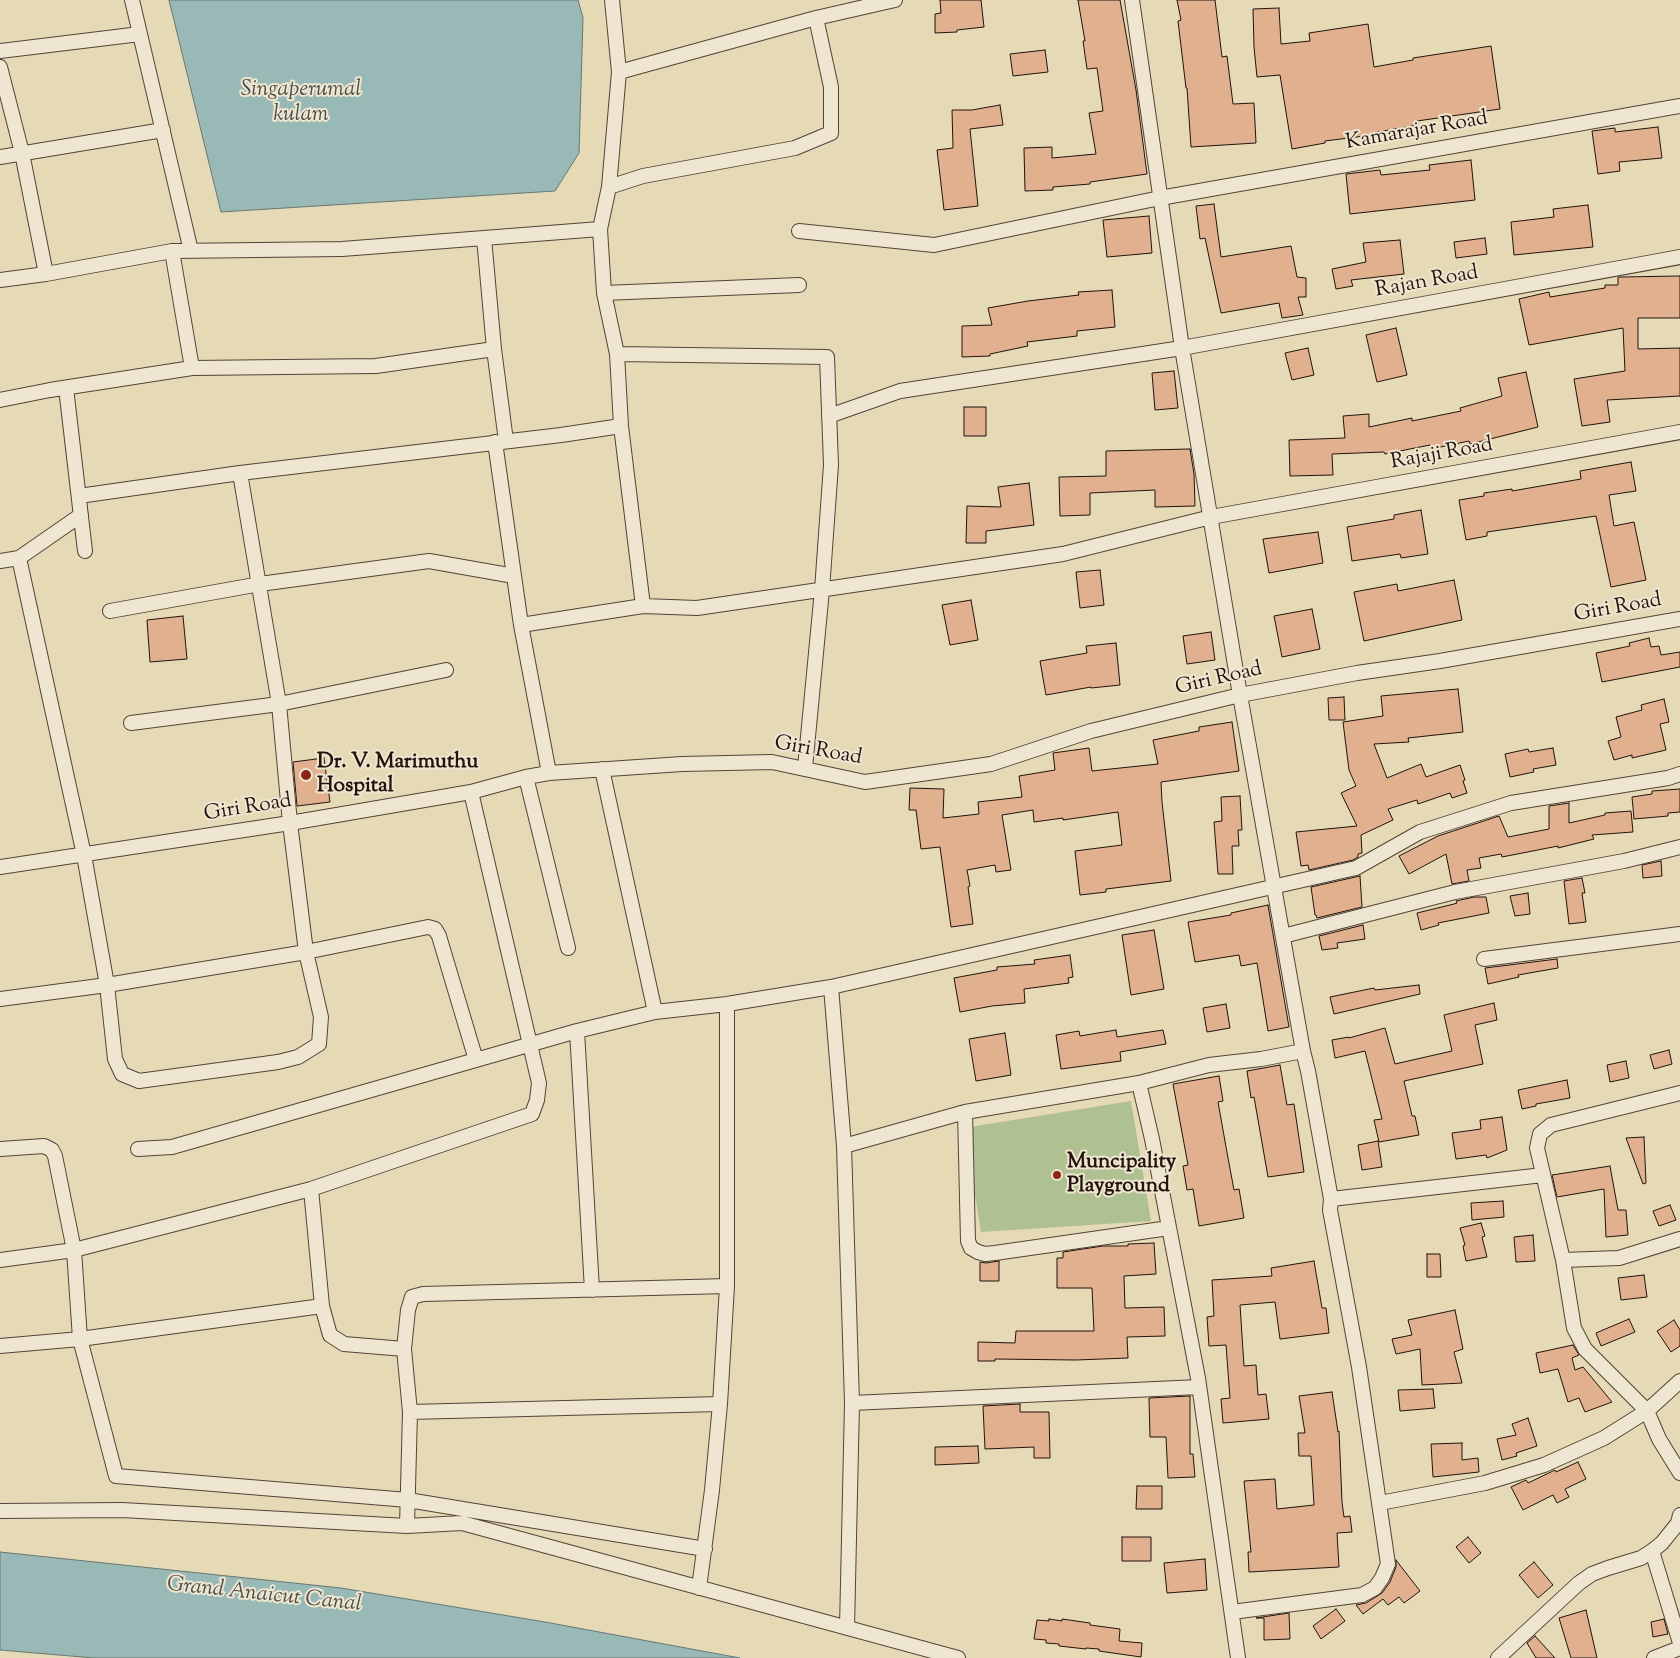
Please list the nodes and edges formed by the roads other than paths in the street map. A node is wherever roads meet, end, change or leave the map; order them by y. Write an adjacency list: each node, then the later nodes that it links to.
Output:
1 (132, 0): 6 (street)
2 (612, 0): 9 (street)
3 (895, 0): 5 (street)
4 (1132, 0): 15 (street)
5 (816, 18): 9 (street); 14 (street)
6 (140, 34): 7 (street); 11 (street)
7 (0, 50)
8 (0, 68): 12 (street)
9 (619, 72): 14 (street)
10 (1680, 106): 15 (street, Kamarajar Road)
11 (163, 130): 12 (street); 20 (street)
12 (22, 153): 13 (street); 22 (street)
13 (0, 157)
14 (609, 187): 16 (street)
15 (1160, 198): 17 (street, Kamarajar Road); 26 (street)
16 (600, 229): 18 (street); 25 (street)
17 (799, 231)
18 (484, 238): 20 (street); 27 (street)
19 (172, 251): 20 (street); 22 (street); 29 (street)
20 (191, 251)
21 (1680, 257): 26 (street, Rajan Road)
22 (46, 274): 23 (street)
23 (0, 280)
24 (800, 286): 25 (street)
25 (604, 293): 28 (street)
26 (1182, 348): 32 (street, Rajan Road); 39 (street)
27 (494, 349): 29 (street); 35 (street)
28 (617, 354): 32 (street); 33 (street)
29 (192, 368): 30 (street)
30 (66, 388): 31 (street); 37 (street)
31 (0, 400)
32 (829, 416): 45 (street)
33 (621, 426): 35 (street); 46 (street)
34 (1680, 432): 39 (street, Rajaji Road)
35 (501, 442): 36 (street); 43 (street)
36 (240, 473): 37 (street); 44 (street)
37 (79, 496): 38 (street)
38 (81, 515): 40 (street); 41 (street)
39 (1211, 517): 45 (street, Rajaji Road); 51 (street)
40 (86, 551)
41 (19, 558): 42 (street); 62 (street)
42 (0, 560)
43 (514, 576): 44 (street); 49 (street)
44 (260, 584): 47 (street); 52 (street)
45 (822, 590): 46 (street, Rajaji Road); 54 (street)
46 (644, 606): 49 (street, Rajaji Road)
47 (110, 611)
48 (1680, 619): 51 (street, Giri Road)
49 (521, 625): 56 (street)
50 (446, 670): 52 (street)
51 (1240, 695): 54 (street, Giri Road); 64 (street)
52 (279, 704): 53 (street); 60 (street)
53 (130, 723)
54 (805, 768): 55 (street, Giri Road)
55 (602, 769): 56 (street, Giri Road); 74 (street)
56 (549, 773): 58 (street, Giri Road)
57 (1680, 774): 64 (street)
58 (526, 777): 59 (street, Giri Road); 67 (street)
59 (471, 792): 60 (street, Giri Road); 76 (street)
60 (290, 823): 62 (street, Giri Road); 68 (street)
61 (1680, 847): 66 (street)
62 (84, 855): 63 (street, Giri Road); 70 (street)
63 (0, 866)
64 (1274, 888): 66 (street); 71 (street)
65 (1680, 934): 69 (street)
66 (1283, 936): 77 (street)
67 (568, 948)
68 (306, 952): 70 (street); 70 (street); 78 (street)
69 (1484, 959)
70 (107, 985): 72 (street)
71 (831, 987): 73 (street); 82 (street)
72 (0, 999)
73 (727, 1004): 74 (street); 93 (street)
74 (655, 1012): 75 (street)
75 (577, 1030): 76 (street); 94 (street)
76 (531, 1044): 78 (street); 86 (street)
77 (1303, 1050): 79 (street); 87 (street)
78 (476, 1060): 84 (street)
79 (1139, 1083): 81 (street); 88 (street)
80 (1680, 1093): 85 (street)
81 (965, 1112): 82 (street); 88 (street)
82 (844, 1146): 101 (street)
83 (0, 1149): 90 (street)
84 (138, 1150)
85 (1543, 1175): 87 (street); 92 (street)
86 (311, 1189): 90 (street); 95 (street)
87 (1331, 1199): 107 (street)
88 (1169, 1228): 100 (street)
89 (1680, 1239): 92 (street)
90 (74, 1250): 91 (street); 96 (street)
91 (0, 1260)
92 (1562, 1260): 104 (street)
93 (727, 1286): 94 (street); 102 (street)
94 (592, 1290): 98 (street)
95 (322, 1306): 96 (street); 98 (street)
96 (80, 1339): 97 (street); 106 (street)
97 (0, 1346)
98 (404, 1348): 103 (street)
99 (1680, 1381): 104 (street)
100 (1199, 1386): 101 (street); 114 (street)
101 (852, 1403): 115 (street)
102 (720, 1404): 103 (street); 111 (street)
103 (410, 1412): 106 (street)
104 (1647, 1412): 105 (street); 107 (street)
105 (1680, 1473)
106 (408, 1500): 110 (street); 111 (street)
107 (1380, 1503): 114 (street)
108 (0, 1511): 110 (street)
109 (1680, 1515): 112 (street)
110 (407, 1526): 113 (street)
111 (704, 1549): 113 (street)
112 (1652, 1551): 116 (street); 120 (street)
113 (699, 1588): 115 (street)
114 (1232, 1612): 119 (street)
115 (846, 1628): 118 (street)
116 (1680, 1643)
117 (1680, 1648): 121 (street)
118 (958, 1658)
119 (1238, 1658)
120 (1498, 1658)
121 (1654, 1658)

